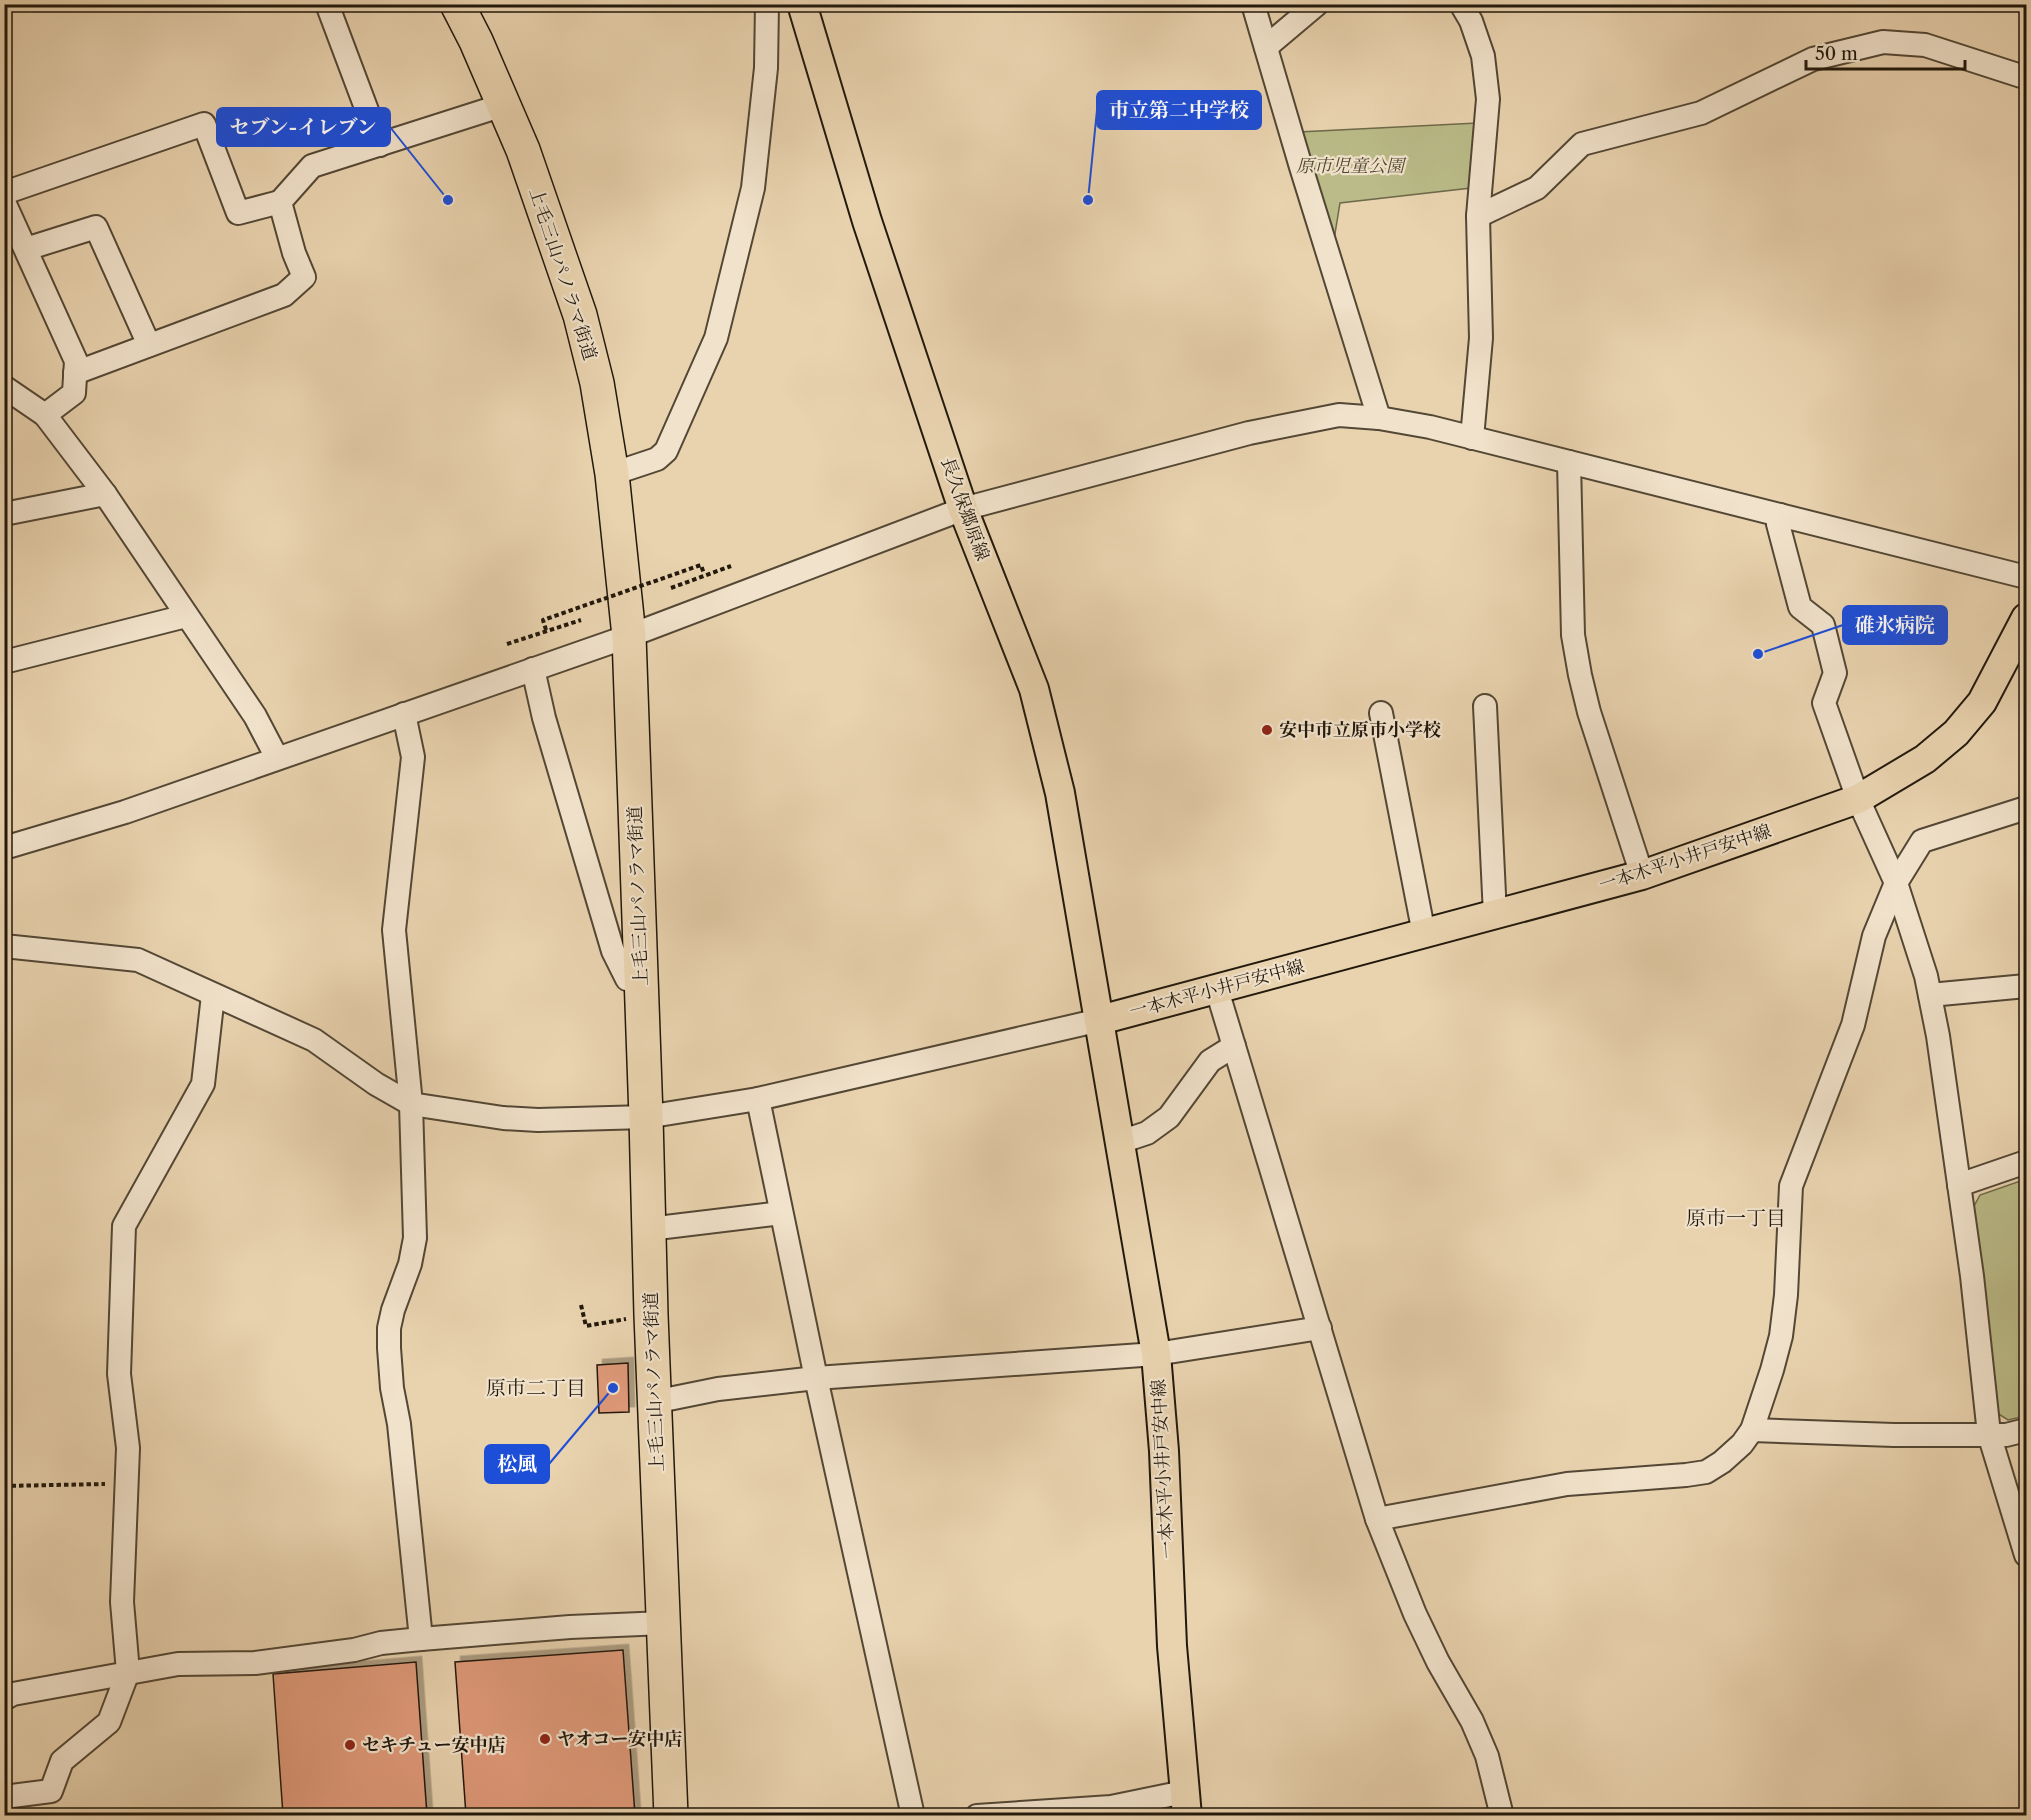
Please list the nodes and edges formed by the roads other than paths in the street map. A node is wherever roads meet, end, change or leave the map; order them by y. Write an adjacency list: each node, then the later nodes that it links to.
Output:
1 (327, 4): 11 (street)
2 (457, 4): 10 (highway, 上毛三山パノラマ街道)
3 (767, 4): 24 (street)
4 (802, 4): 26 (main road, 長久保郷原線)
5 (1253, 4): 8 (street)
6 (1317, 4): 8 (street)
7 (1461, 4): 15 (street)
8 (1266, 47): 21 (street)
9 (2026, 75): 15 (street)
10 (503, 105): 11 (street); 24 (highway, 上毛三山パノラマ街道)
11 (380, 145): 13 (street)
12 (4, 193): 13 (street)
13 (280, 201): 17 (street)
14 (7, 216): 16 (street)
15 (1478, 216): 22 (street)
16 (26, 249): 17 (street); 18 (street)
17 (149, 345): 18 (street)
18 (75, 373): 20 (street)
19 (4, 387): 20 (street)
20 (45, 416): 25 (street)
21 (1378, 418): 22 (street); 26 (street)
22 (1472, 438): 23 (street)
23 (1569, 462): 28 (street); 42 (street)
24 (612, 474): 32 (highway, 上毛三山パノラマ街道)
25 (105, 494): 27 (street); 30 (street)
26 (963, 509): 32 (street); 52 (main road, 長久保郷原線)
27 (4, 514)
28 (1780, 515): 29 (street); 39 (street)
29 (2026, 577)
30 (186, 616): 33 (street); 38 (street)
31 (2026, 618): 39 (main road, 一本木平小井戸安中線)
32 (629, 636): 34 (street); 47 (highway, 上毛三山パノラマ街道)
33 (4, 662)
34 (533, 669): 37 (street); 47 (street)
35 (1485, 706): 44 (street)
36 (1381, 713): 45 (street)
37 (404, 714): 38 (street); 55 (street)
38 (277, 758): 41 (street)
39 (1857, 799): 42 (main road, 一本木平小井戸安中線); 43 (street)
40 (2026, 808): 43 (street)
41 (4, 848)
42 (1642, 875): 44 (main road, 一本木平小井戸安中線)
43 (1896, 883): 51 (street); 66 (street)
44 (1495, 915): 45 (main road, 一本木平小井戸安中線)
45 (1424, 934): 49 (main road, 一本木平小井戸安中線)
46 (4, 946): 50 (street)
47 (641, 977): 56 (highway, 上毛三山パノラマ街道)
48 (2026, 986): 51 (street)
49 (1217, 990): 52 (main road, 一本木平小井戸安中線); 53 (street)
50 (213, 995): 55 (street); 73 (street)
51 (1930, 995): 59 (street)
52 (1100, 1020): 54 (street); 57 (main road, 一本木平小井戸安中線)
53 (1234, 1047): 57 (street); 62 (street)
54 (758, 1099): 56 (street); 60 (street)
55 (411, 1104): 56 (street); 72 (street)
56 (646, 1117): 61 (highway, 上毛三山パノラマ街道)
57 (1120, 1142): 63 (main road, 一本木平小井戸安中線)
58 (2026, 1162): 59 (street)
59 (1959, 1185): 68 (street)
60 (781, 1213): 61 (street); 64 (street)
61 (649, 1229): 65 (highway, 上毛三山パノラマ街道)
62 (1320, 1328): 63 (street); 69 (street)
63 (1156, 1354): 64 (street); 76 (main road, 一本木平小井戸安中線)
64 (816, 1378): 65 (street); 78 (street)
65 (654, 1402): 71 (highway, 上毛三山パノラマ街道)
66 (1752, 1430): 68 (street); 69 (street)
67 (2026, 1430): 68 (street)
68 (1989, 1434): 70 (street)
69 (1377, 1519): 80 (street)
70 (2026, 1555)
71 (664, 1623): 72 (street); 77 (highway, 上毛三山パノラマ街道)
72 (421, 1639): 73 (street)
73 (128, 1672): 74 (street); 75 (street)
74 (4, 1699)
75 (4, 1797)
76 (1185, 1804): 79 (street)
77 (670, 1815)
78 (913, 1815)
79 (977, 1815)
80 (1502, 1815)

